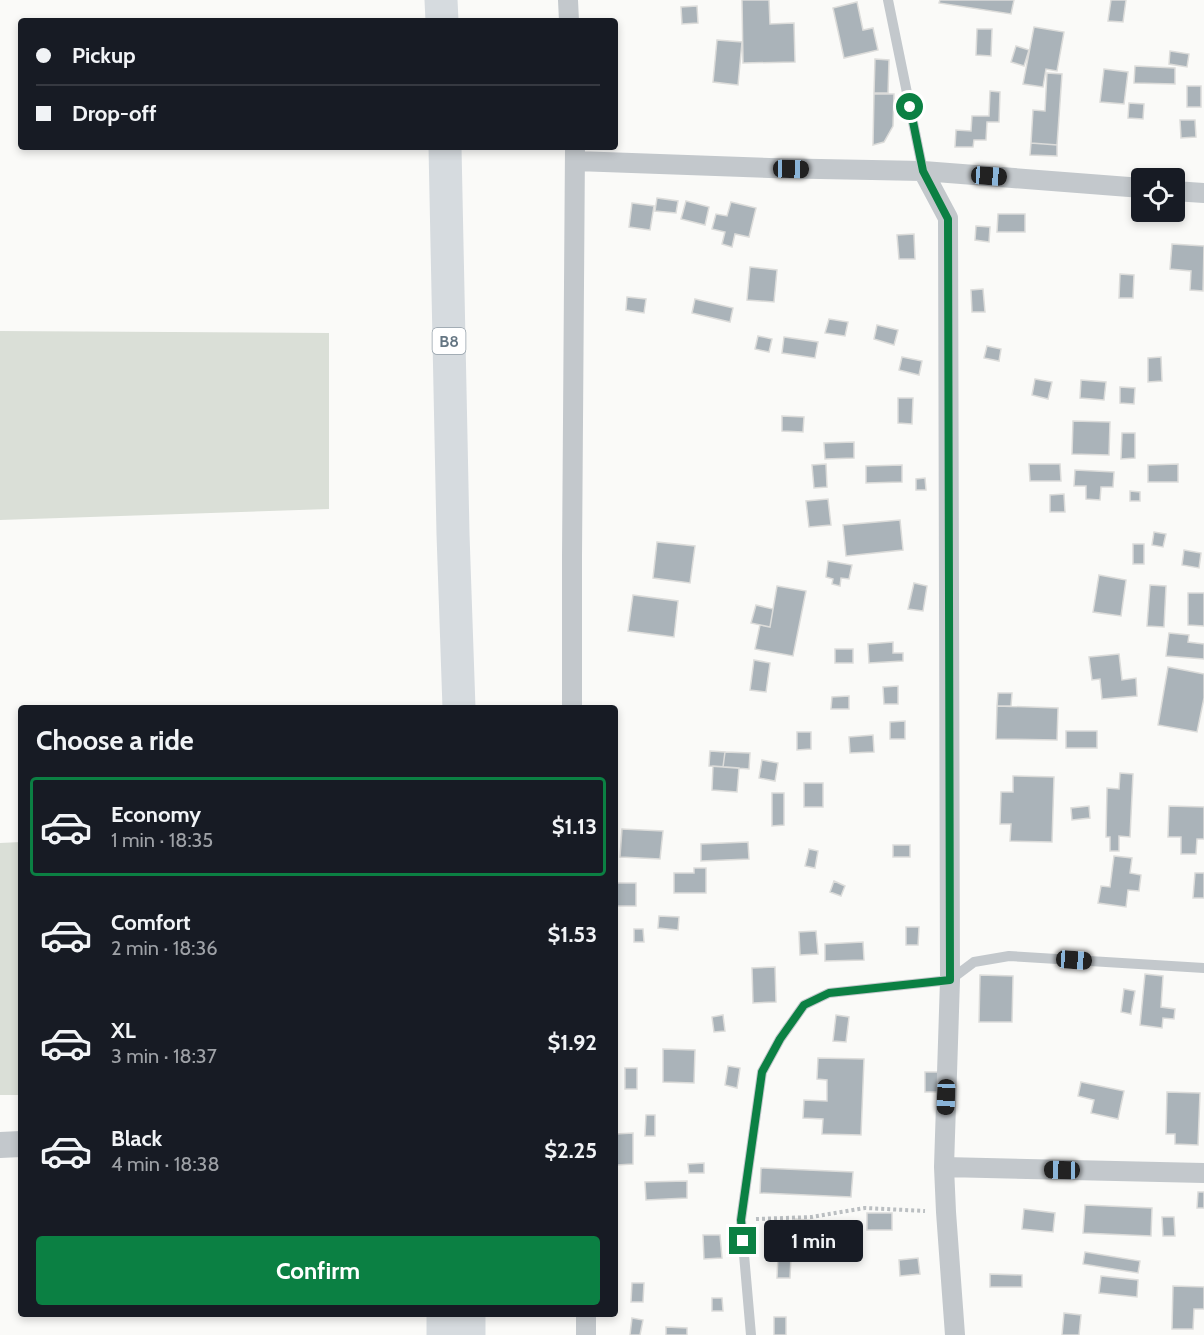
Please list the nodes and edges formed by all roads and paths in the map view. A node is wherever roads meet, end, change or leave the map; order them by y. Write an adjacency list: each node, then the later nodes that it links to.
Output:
1 (441, 0): 4 (highway)
2 (568, 0): 5 (street)
3 (888, 0): 8 (lane)
4 (442, 18)
5 (569, 18)
6 (445, 150): 12 (highway, B8)
7 (576, 154): 8 (street); 15 (street)
8 (923, 171): 9 (street); 17 (street)
9 (1131, 187)
10 (1185, 192): 11 (street)
11 (1204, 193)
12 (453, 534): 13 (highway, B8); 14 (highway, B8)
13 (444, 705)
14 (459, 705)
15 (572, 705)
16 (1204, 968): 17 (lane)
17 (950, 980): 20 (street); 23 (lane)
18 (18, 1144): 19 (street)
19 (0, 1145)
20 (944, 1167): 21 (street); 22 (street)
21 (1204, 1173)
22 (946, 1212): 23 (path); 31 (street)
23 (741, 1220): 30 (lane)
24 (442, 1317): 27 (highway)
25 (469, 1317): 28 (highway)
26 (586, 1317): 29 (street)
27 (443, 1335)
28 (469, 1335)
29 (586, 1335)
30 (751, 1335)
31 (955, 1335)

